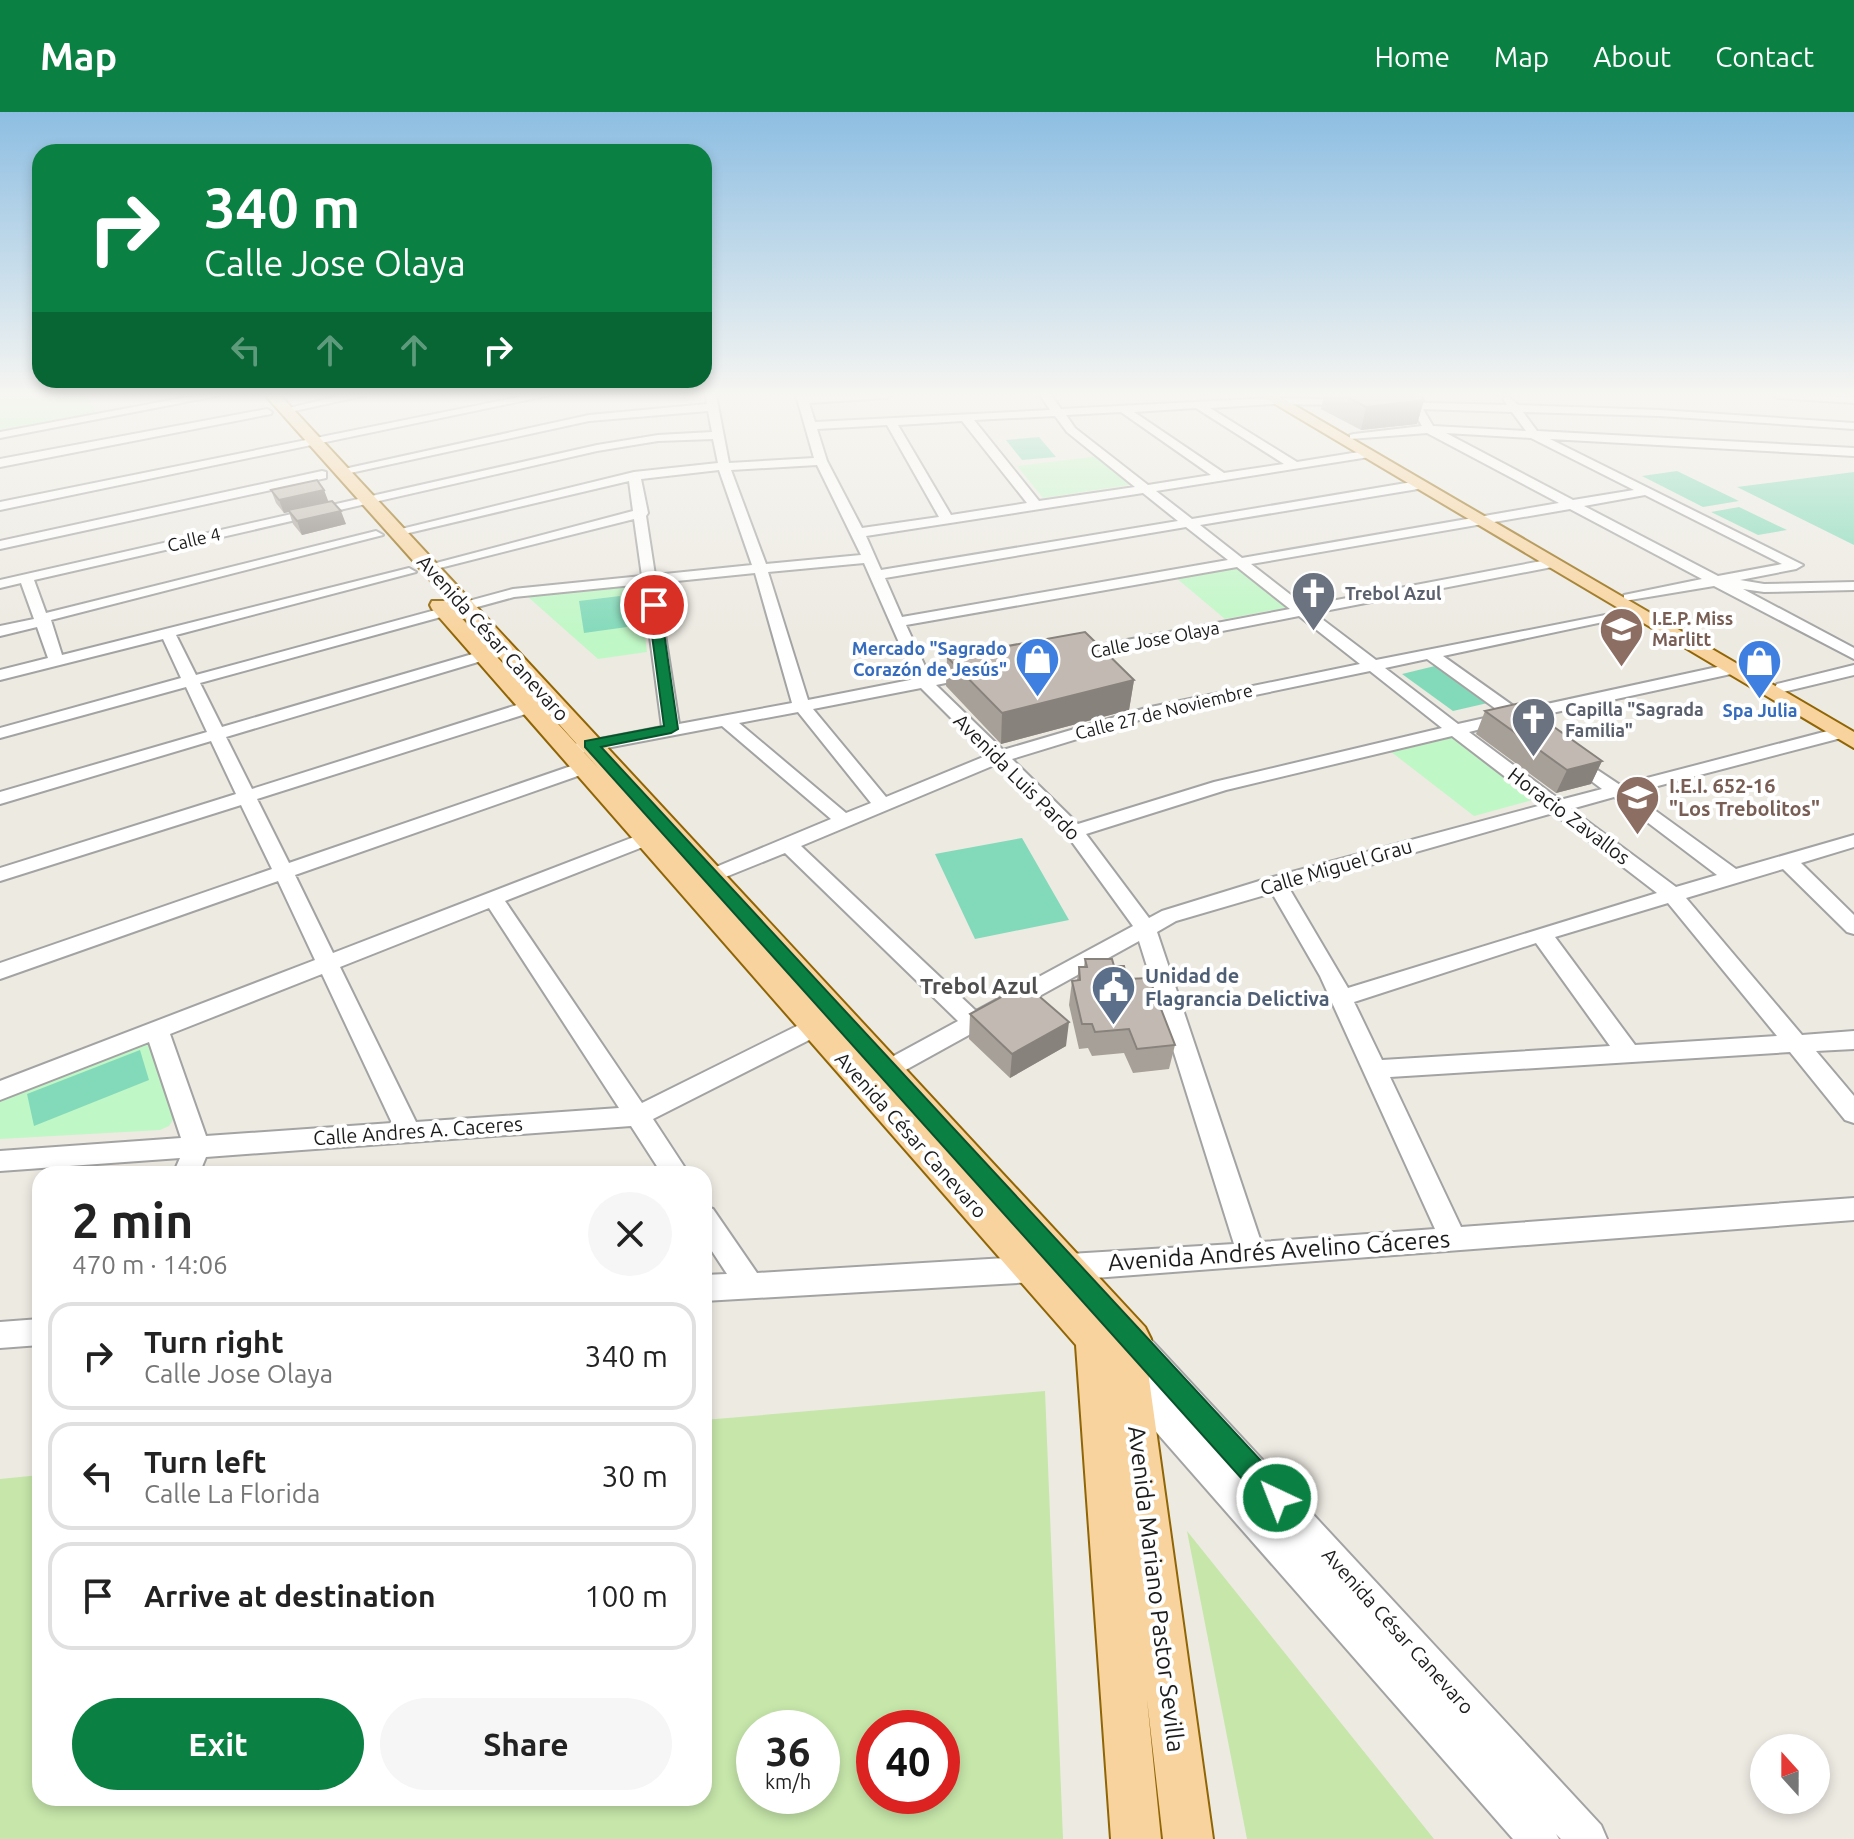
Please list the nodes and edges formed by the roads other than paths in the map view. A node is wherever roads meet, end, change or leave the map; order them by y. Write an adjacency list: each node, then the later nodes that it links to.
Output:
1 (9, 476): 23 (street)
2 (136, 476): 23 (street)
3 (140, 476): 25 (street)
4 (319, 476): 34 (street)
5 (333, 476): 24 (main road, Avenida César Canevaro)
6 (476, 476): 24 (street, Calle 4)
7 (634, 476): 8 (street); 28 (street); 33 (street)
8 (638, 476)
9 (727, 476): 38 (street)
10 (828, 476): 32 (street, Avenida Luis Pardo)
11 (922, 476): 30 (street)
12 (1012, 476): 27 (street)
13 (1129, 476): 21 (street, Horacio Zavallos)
14 (1231, 476): 19 (street)
15 (1401, 476): 20 (main road)
16 (1416, 476): 29 (main road)
17 (1518, 476): 26 (street)
18 (1617, 476): 22 (street)
19 (1222, 477): 21 (street)
20 (1418, 485): 29 (main road); 31 (street)
21 (1146, 489): 27 (street); 31 (street, Horacio Zavallos)
22 (1649, 491): 26 (street); 42 (street, Calle 27 de Noviembre)
23 (18, 499): 25 (street)
24 (358, 502): 33 (main road, Avenida César Canevaro); 40 (street, Calle 4)
25 (0, 504)
26 (1573, 504): 29 (street); 42 (street)
27 (1036, 506): 30 (street)
28 (642, 513): 39 (street); 41 (street)
29 (1485, 518): 35 (street); 36 (main road); 45 (main road)
30 (948, 520): 32 (street)
31 (1190, 523): 35 (street, Horacio Zavallos); 37 (street)
32 (858, 533): 37 (street, Avenida Luis Pardo)
33 (386, 534): 39 (main road, Avenida César Canevaro); 48 (street)
34 (0, 545)
35 (1242, 563): 47 (street, Horacio Zavallos); 49 (street)
36 (1552, 563): 45 (main road); 47 (street, Calle Jose Olaya)
37 (872, 566): 38 (street); 49 (street, Avenida Luis Pardo)
38 (760, 568): 41 (street); 65 (street)
39 (418, 569): 46 (main road, Avenida César Canevaro); 51 (street)
40 (26, 578): 43 (street, Calle 4); 48 (street)
41 (651, 579): 46 (street); 69 (street)
42 (1719, 581): 44 (street); 45 (street, Calle 27 de Noviembre); 53 (street)
43 (0, 584)
44 (1854, 586)
45 (1632, 605): 52 (street, Calle 27 de Noviembre); 59 (main road); 64 (main road)
46 (454, 608): 54 (main road, Avenida César Canevaro); 62 (street); 76 (main road, Avenida César Canevaro)
47 (1305, 611): 55 (street, Calle Jose Olaya); 57 (street, Horacio Zavallos)
48 (43, 619): 50 (street); 56 (street)
49 (897, 622): 63 (street, Avenida Luis Pardo)
50 (0, 631)
51 (168, 634): 56 (street); 62 (street)
52 (1429, 653): 57 (street, Calle 27 de Noviembre); 67 (street)
53 (1854, 654)
54 (482, 656): 66 (main road, Avenida César Canevaro); 73 (street)
55 (1057, 658)
56 (57, 661): 61 (street)
57 (1372, 664): 70 (street, Horacio Zavallos); 77 (street, Calle 27 de Noviembre)
58 (998, 669): 63 (street)
59 (1731, 669): 67 (street); 74 (main road)
60 (1854, 670): 64 (street)
61 (0, 675)
62 (191, 681): 72 (street); 73 (street)
63 (924, 682): 65 (street); 77 (street, Avenida Luis Pardo)
64 (1783, 687): 74 (main road)
65 (801, 705): 68 (street); 81 (street)
66 (529, 707): 76 (main road, Avenida César Canevaro); 79 (street)
67 (1516, 715): 70 (street); 71 (street)
68 (724, 719): 69 (street); 83 (street)
69 (671, 729): 76 (street)
70 (1455, 730): 82 (street, Horacio Zavallos); 84 (street)
71 (1538, 732)
72 (0, 733)
73 (218, 734): 79 (street); 80 (street)
74 (1849, 734): 78 (street, Calle Miguel Grau)
75 (1560, 749): 78 (street)
76 (581, 755): 85 (main road, Avenida César Canevaro); 89 (street); 91 (main road, Avenida César Canevaro)
77 (996, 758): 81 (street, Calle 27 de Noviembre); 84 (street, Avenida Luis Pardo)
78 (1616, 790): 82 (street, Calle Miguel Grau); 92 (street)
79 (245, 797): 89 (street); 90 (street)
80 (0, 798)
81 (882, 804): 83 (street, Calle 27 de Noviembre)
82 (1555, 806): 93 (street, Calle Miguel Grau); 94 (street, Horacio Zavallos)
83 (843, 820): 87 (street, Calle 27 de Noviembre)
84 (1074, 831): 96 (street, Avenida Luis Pardo)
85 (646, 839): 95 (street); 103 (main road, Avenida César Canevaro)
86 (1854, 841): 88 (street)
87 (787, 844): 91 (street, Calle 27 de Noviembre); 102 (street)
88 (1787, 861): 92 (street); 97 (street)
89 (284, 874): 99 (street); 100 (street)
90 (0, 875)
91 (711, 876): 108 (main road, Avenida César Canevaro)
92 (1733, 877): 94 (street)
93 (1276, 883): 96 (street, Calle Miguel Grau); 101 (street)
94 (1673, 895): 98 (street); 106 (street, Horacio Zavallos)
95 (493, 899): 99 (street); 113 (street)
96 (1145, 927): 102 (street, Calle Miguel Grau); 122 (street, Avenida Luis Pardo)
97 (1854, 927)
98 (1541, 934): 101 (street); 107 (street)
99 (327, 964): 104 (street); 114 (street)
100 (0, 971)
101 (1341, 998): 109 (street)
102 (973, 1021): 108 (street, Calle Miguel Grau)
103 (815, 1027): 110 (main road, Avenida César Canevaro); 113 (street, Calle Andres A. Caceres)
104 (157, 1031): 111 (street); 115 (street)
105 (1854, 1040): 106 (street)
106 (1797, 1043): 107 (street); 112 (street, Horacio Zavallos)
107 (1628, 1053): 109 (street)
108 (888, 1069): 110 (street, Calle Miguel Grau); 124 (main road, Avenida César Canevaro)
109 (1376, 1069): 121 (street)
110 (864, 1083): 123 (main road, Avenida César Canevaro)
111 (0, 1091)
112 (1854, 1113)
113 (637, 1116): 114 (street, Calle Andres A. Caceres); 118 (street)
114 (409, 1132): 115 (street, Calle Andres A. Caceres)
115 (197, 1148): 116 (street, Calle Andres A. Caceres); 117 (street)
116 (0, 1161)
117 (189, 1166)
118 (671, 1166)
119 (1854, 1209): 121 (street, Avenida Andrés Avelino Cáceres)
120 (712, 1229): 125 (street)
121 (1452, 1237): 122 (street, Avenida Andrés Avelino Cáceres)
122 (1251, 1254): 124 (street, Avenida Andrés Avelino Cáceres)
123 (1030, 1267): 124 (street, Avenida Andrés Avelino Cáceres); 125 (street, Avenida Andrés Avelino Cáceres); 129 (main road, Avenida César Canevaro)
124 (1068, 1268): 129 (main road, Avenida César Canevaro)
125 (750, 1285): 126 (street, Avenida Andrés Avelino Cáceres)
126 (712, 1287)
127 (32, 1333): 128 (street)
128 (0, 1335)
129 (1119, 1353): 130 (main road, Avenida Mariano Pastor Sevilla); 131 (main road, Avenida Mariano Pastor Sevilla); 132 (street, Avenida César Canevaro); 133 (street, Avenida César Canevaro)
130 (1136, 1839)
131 (1188, 1839)
132 (1539, 1839)
133 (1587, 1839)

